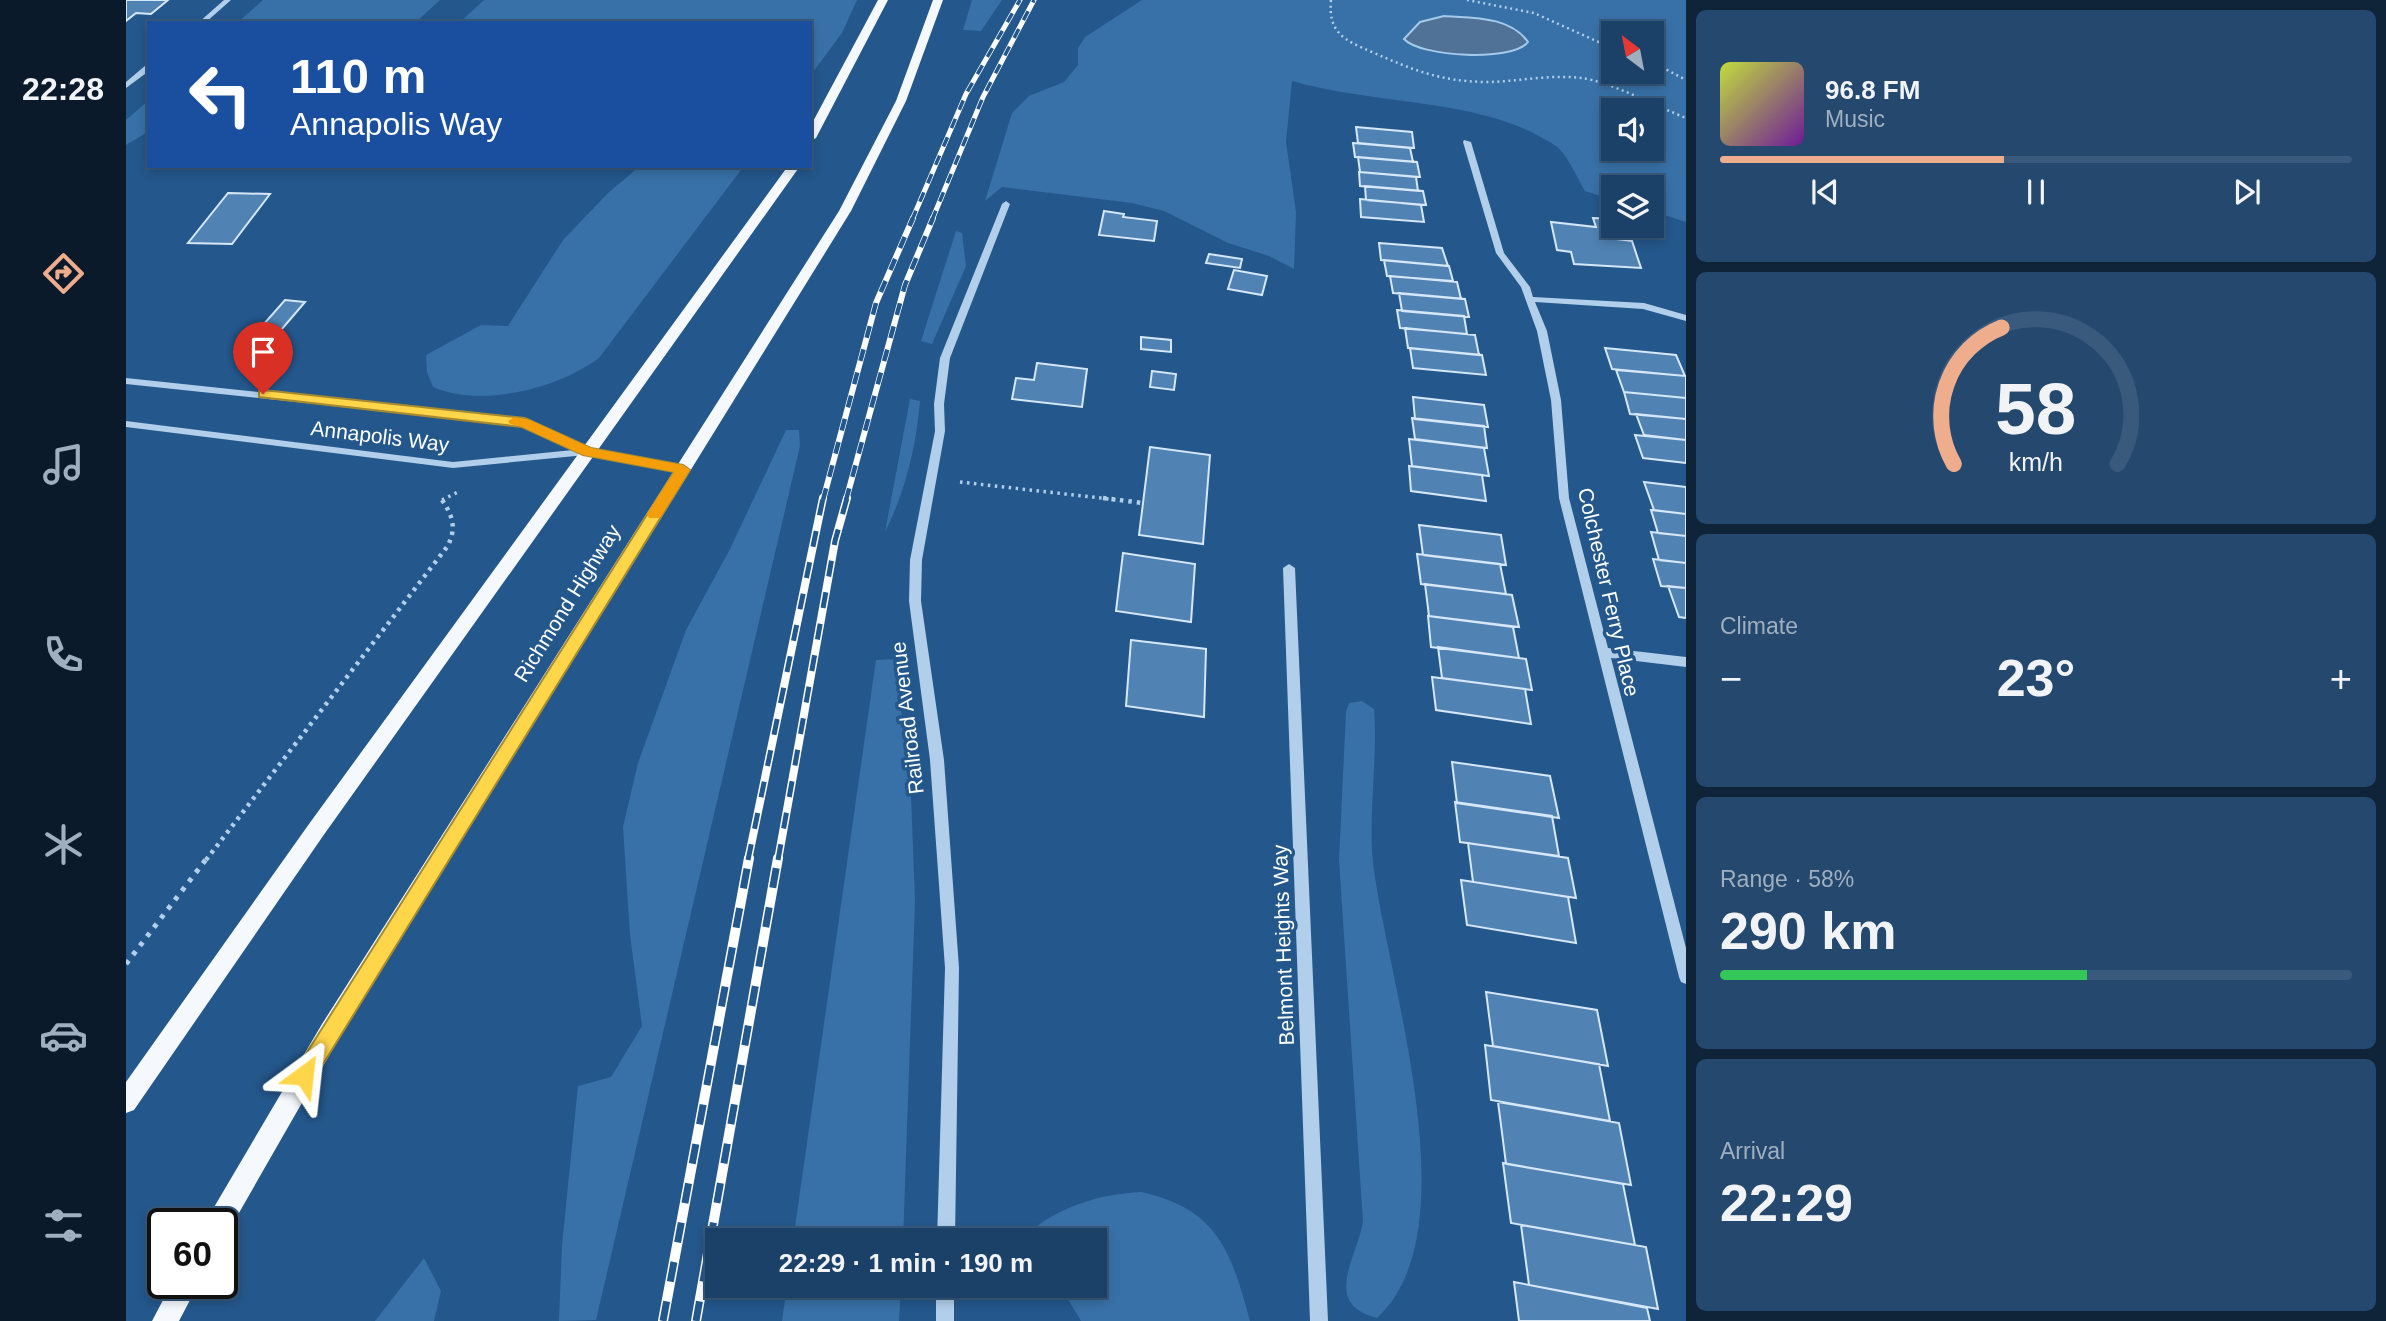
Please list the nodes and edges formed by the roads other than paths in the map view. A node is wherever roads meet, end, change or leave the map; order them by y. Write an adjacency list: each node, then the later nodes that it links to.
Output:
1 (228, 0): 4 (street)
2 (883, 0): 7 (main road)
3 (938, 0): 16 (main road, Richmond Highway)
4 (203, 21)
5 (147, 69): 6 (street)
6 (126, 86)
7 (812, 134)
8 (1467, 142): 11 (street, Colchester Ferry Place)
9 (793, 168): 15 (main road)
10 (1006, 204): 23 (street, Railroad Avenue)
11 (1529, 299): 12 (street); 18 (street, Colchester Ferry Place)
12 (1686, 318)
13 (126, 381): 15 (street, Annapolis Way)
14 (126, 424): 15 (street, Annapolis Way)
15 (587, 452): 16 (street, Annapolis Way); 21 (main road)
16 (683, 470): 22 (main road, Richmond Highway)
17 (1289, 568): 28 (street, Belmont Heights Way)
18 (1602, 652): 19 (street); 20 (street, Colchester Ferry Place)
19 (1686, 662)
20 (1686, 977)
21 (126, 1102)
22 (228, 1208)
23 (946, 1228)
24 (946, 1298): 27 (street)
25 (177, 1299): 26 (main road)
26 (165, 1321)
27 (945, 1321)
28 (1319, 1321)

